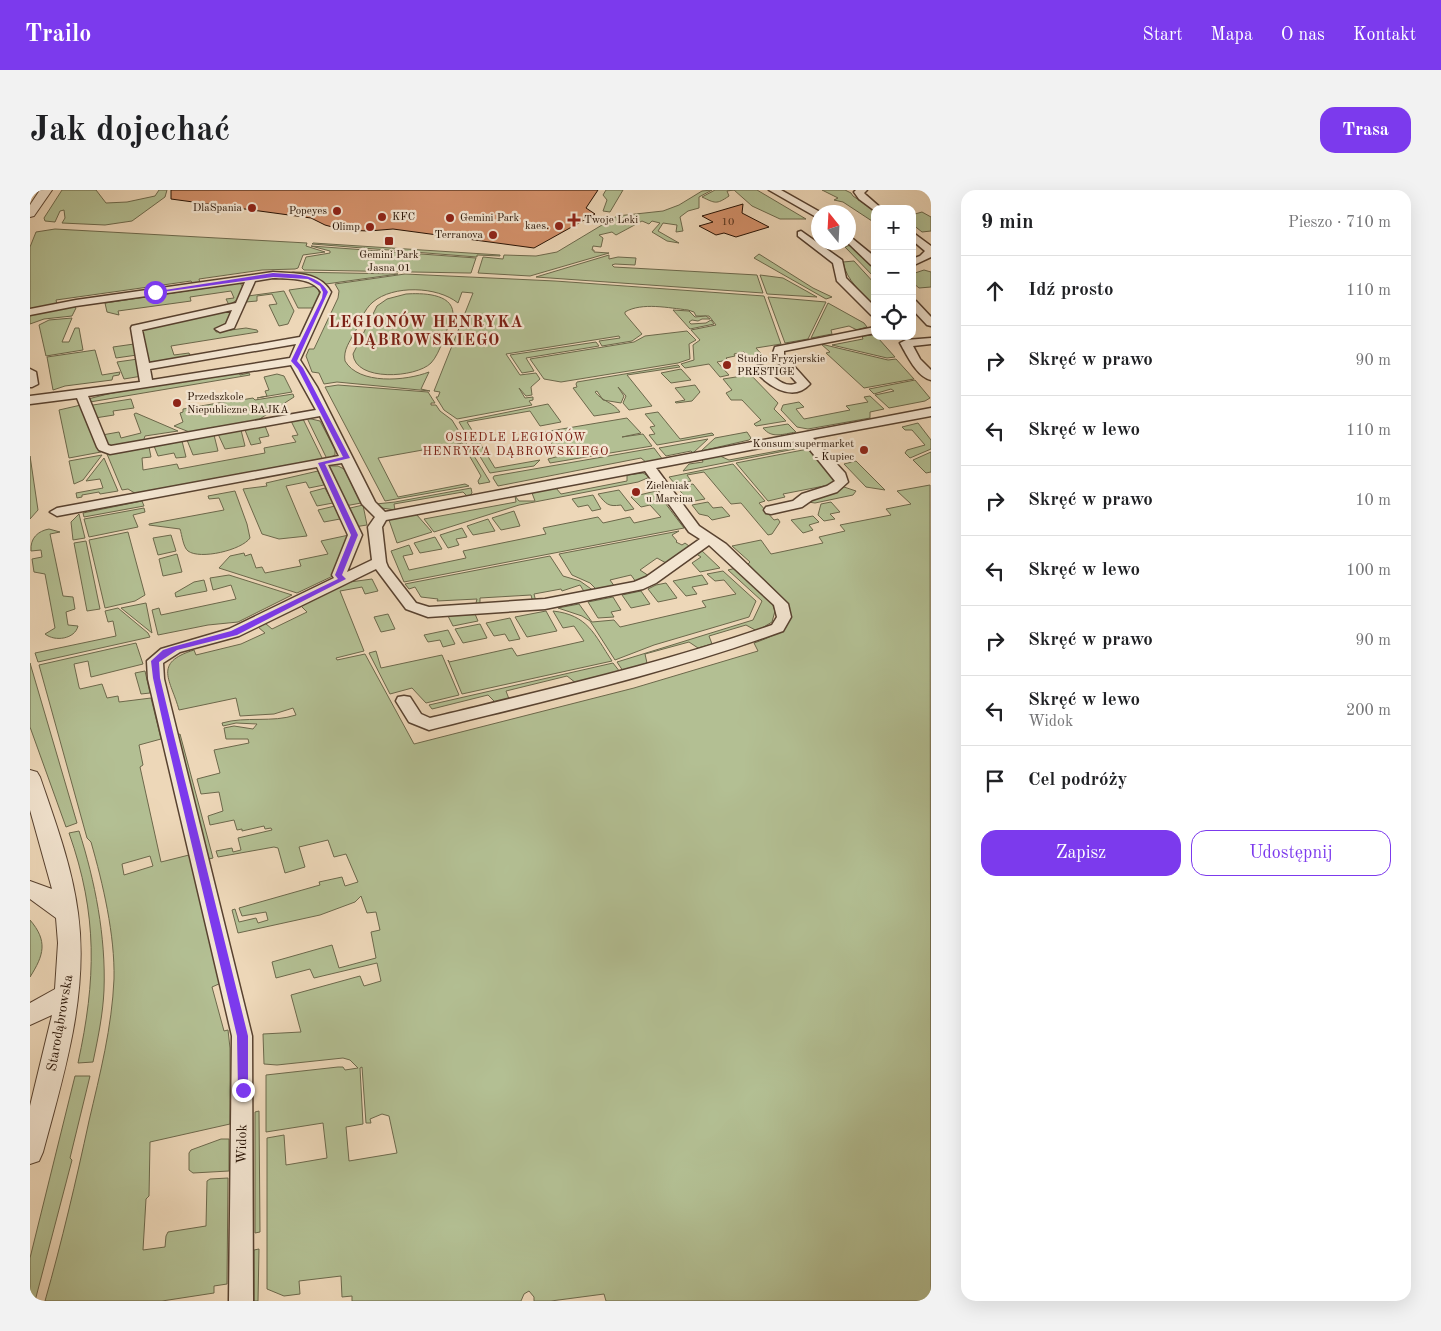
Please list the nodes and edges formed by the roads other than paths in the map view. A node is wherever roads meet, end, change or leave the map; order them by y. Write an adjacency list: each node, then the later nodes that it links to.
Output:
1 (46, 190): 6 (street)
2 (774, 190): 5 (street)
3 (862, 190): 4 (street)
4 (873, 205)
5 (811, 211)
6 (30, 214)
7 (801, 234): 15 (street)
8 (916, 238): 11 (street)
9 (856, 245): 10 (street)
10 (871, 259)
11 (916, 261)
12 (250, 278): 13 (street); 16 (street); 20 (street)
13 (240, 305): 18 (street); 25 (street)
14 (916, 307): 17 (street)
15 (871, 309)
16 (30, 312)
17 (931, 324)
18 (220, 329)
19 (871, 331): 26 (street)
20 (305, 339): 24 (street); 25 (street)
21 (902, 340): 27 (street)
22 (916, 340): 23 (street)
23 (931, 340)
24 (297, 365): 28 (street); 29 (street); 32 (street)
25 (144, 366): 28 (street)
26 (759, 368)
27 (931, 377)
28 (146, 384): 29 (street)
29 (83, 398): 30 (street); 31 (street); 32 (street)
30 (30, 400)
31 (30, 407)
32 (324, 412): 35 (street)
33 (931, 412): 34 (street)
34 (805, 436): 37 (street); 38 (street)
35 (347, 458): 36 (street); 40 (street)
36 (321, 463): 39 (street); 43 (street)
37 (648, 466): 40 (street); 41 (street)
38 (770, 510)
39 (57, 512)
40 (382, 516): 42 (street)
41 (709, 539): 42 (street); 44 (street)
42 (379, 562): 43 (street)
43 (343, 579): 51 (street, Widok)
44 (404, 701)
45 (30, 777): 47 (street, Starodąbrowska)
46 (30, 890): 47 (street)
47 (68, 914): 48 (street, Starodąbrowska)
48 (67, 994): 49 (street); 50 (street, Starodąbrowska)
49 (30, 1015)
50 (30, 1152)
51 (241, 1301)

